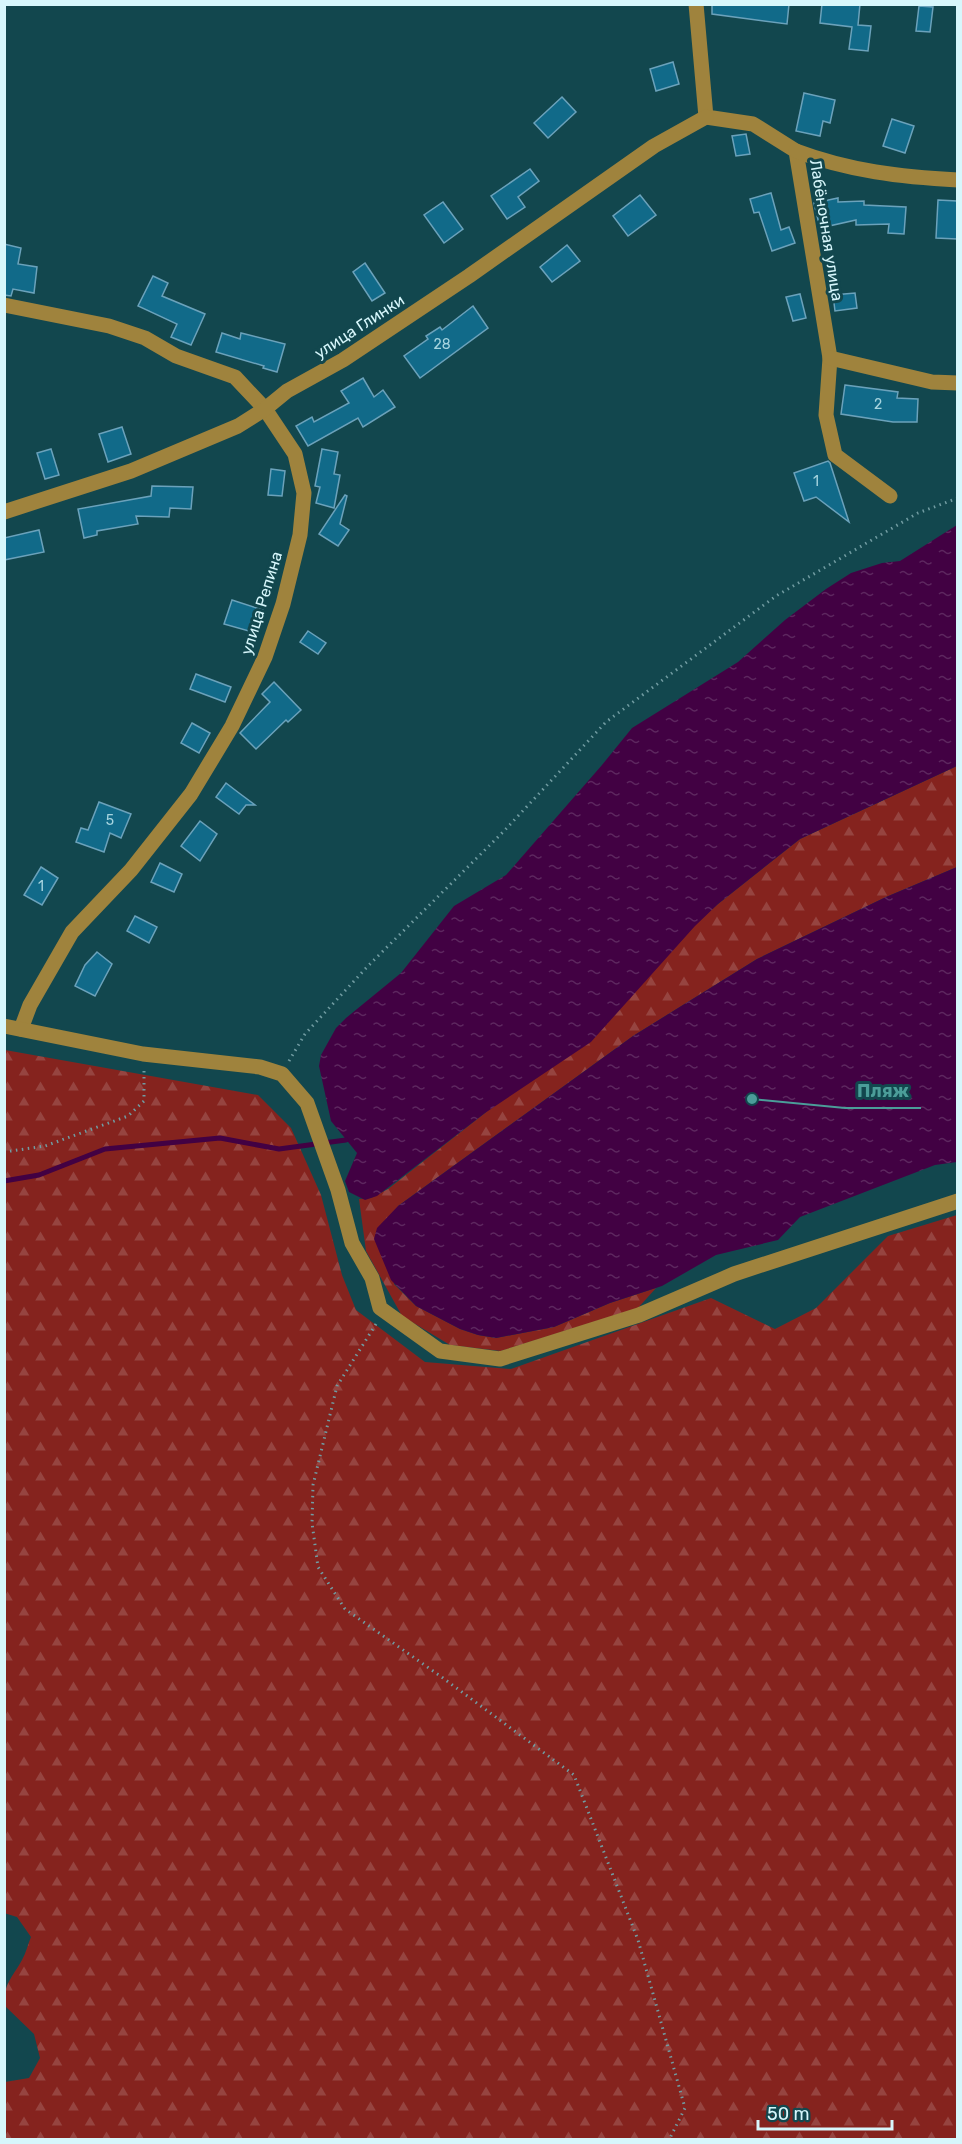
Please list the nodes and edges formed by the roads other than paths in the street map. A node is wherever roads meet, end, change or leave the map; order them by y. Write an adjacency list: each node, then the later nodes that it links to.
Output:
1 (696, 4): 2 (street)
2 (706, 117): 3 (street, Лабёночная улица); 8 (street, улица Глинки)
3 (796, 151): 4 (street); 6 (street, Лабёночная улица)
4 (957, 180)
5 (4, 305): 8 (street, улица Репина)
6 (830, 358): 7 (street); 9 (street, Лабёночная улица)
7 (957, 383)
8 (265, 409): 10 (street, улица Глинки); 12 (street, улица Репина)
9 (890, 496)
10 (4, 512)
11 (4, 1026): 12 (street)
12 (21, 1029): 13 (street)
13 (957, 1201)

